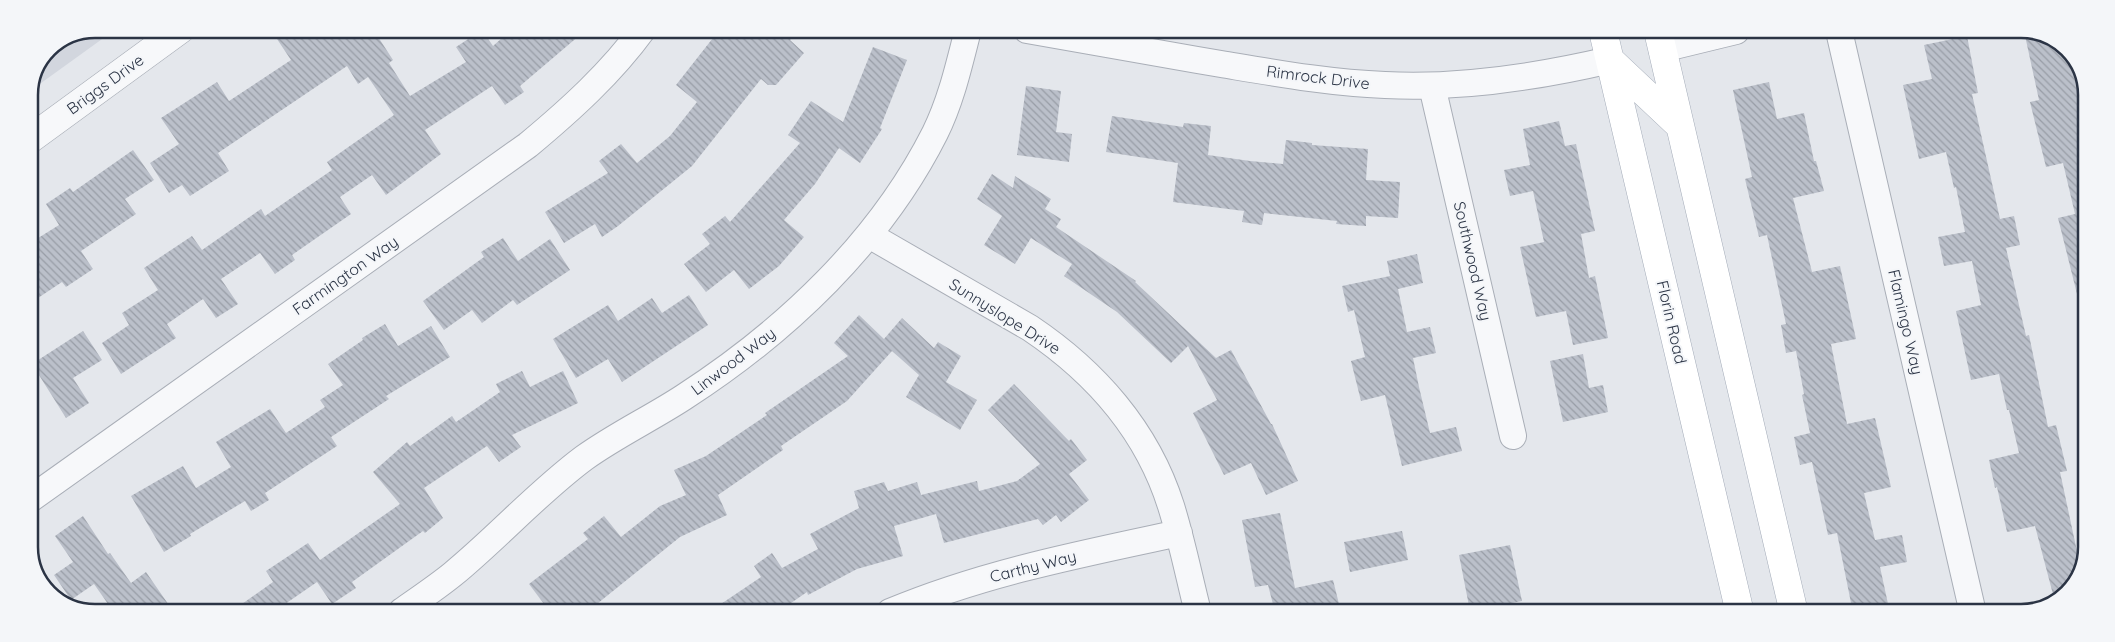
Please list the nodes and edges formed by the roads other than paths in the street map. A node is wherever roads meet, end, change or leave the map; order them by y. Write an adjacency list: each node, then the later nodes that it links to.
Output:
1 (169, 38): 13 (street, Briggs Drive)
2 (636, 38): 16 (street, Farmington Way)
3 (966, 38): 14 (street, Linwood Way)
4 (1122, 38): 8 (street, Rimrock Drive)
5 (1605, 38): 10 (main road, Florin Road)
6 (1677, 38): 9 (street)
7 (1841, 38): 23 (street, Flamingo Way)
8 (1146, 40): 11 (street, Rimrock Drive)
9 (1660, 40): 12 (main road)
10 (1610, 60): 11 (street, Rimrock Drive); 12 (main road); 21 (main road, Florin Road)
11 (1432, 86): 15 (street, Southwood Way)
12 (1678, 124): 22 (main road)
13 (38, 133)
14 (869, 235): 17 (street, Sunnyslope Drive); 18 (street, Linwood Way)
15 (1513, 436)
16 (38, 494)
17 (1178, 533): 19 (street, Carthy Way); 20 (street, Sunnyslope Drive)
18 (412, 604)
19 (909, 604)
20 (1196, 604)
21 (1738, 604)
22 (1792, 604)
23 (1971, 604)

